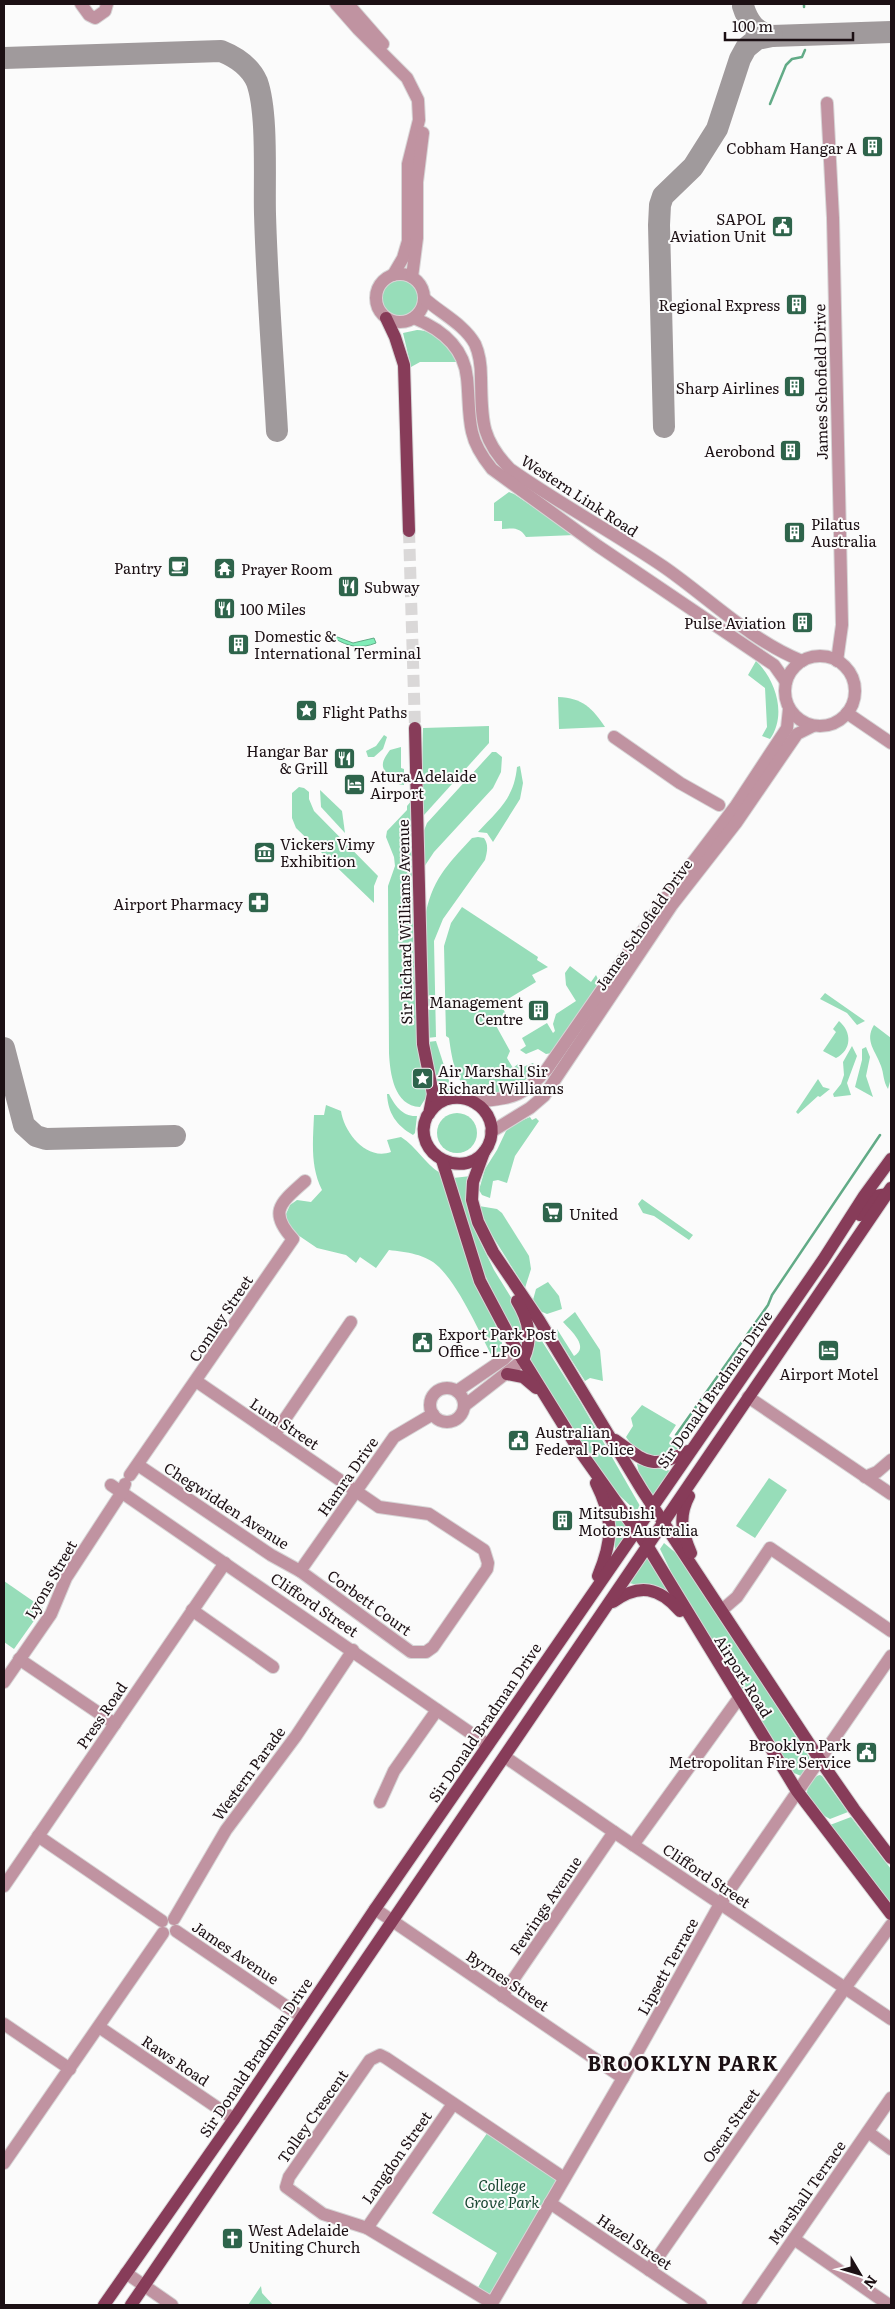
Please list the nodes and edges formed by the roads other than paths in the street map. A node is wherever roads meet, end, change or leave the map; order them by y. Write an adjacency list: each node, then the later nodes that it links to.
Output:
1 (81, 4): 2 (street)
2 (108, 4)
3 (336, 4): 6 (street)
4 (348, 4): 7 (street)
5 (827, 103): 13 (street, James Schofield Drive)
6 (393, 275): 7 (street); 9 (street)
7 (412, 277): 8 (street)
8 (424, 298): 10 (street); 12 (street, Western Link Road)
9 (386, 318): 10 (street); 11 (main road)
10 (414, 318): 14 (street, Western Link Road)
11 (409, 531)
12 (802, 661): 13 (street); 14 (street)
13 (837, 661): 16 (street)
14 (786, 682): 15 (street)
15 (789, 709): 17 (street); 22 (street, James Schofield Drive)
16 (847, 713): 17 (street); 20 (street)
17 (813, 726): 26 (street, James Schofield Drive)
18 (415, 728): 25 (main road, Sir Richard Williams Avenue)
19 (614, 737): 21 (street)
20 (891, 743)
21 (719, 805): 22 (street); 23 (street)
22 (735, 807): 23 (street, James Schofield Drive)
23 (726, 818): 24 (street, James Schofield Drive)
24 (476, 1102): 25 (main road); 26 (main road)
25 (428, 1115): 29 (main road)
26 (491, 1132): 27 (main road)
27 (484, 1152): 29 (main road); 32 (main road)
28 (891, 1159): 33 (main road, Sir Donald Bradman Drive)
29 (442, 1160): 35 (main road)
30 (305, 1181): 38 (street, Comley Street)
31 (890, 1192): 33 (main road); 40 (main road)
32 (493, 1252): 36 (main road); 45 (main road)
33 (823, 1260): 48 (main road, Sir Donald Bradman Drive)
34 (352, 1322): 44 (street)
35 (515, 1347): 36 (main road); 39 (street)
36 (523, 1360): 37 (street); 41 (main road)
37 (507, 1374): 41 (main road); 42 (street)
38 (196, 1381): 44 (street, Lum Street); 51 (street, Comley Street)
39 (457, 1391): 42 (street); 43 (street)
40 (748, 1397): 47 (main road); 50 (street)
41 (548, 1400): 46 (main road)
42 (464, 1406): 43 (street)
43 (433, 1414): 53 (street, Hamra Drive)
44 (274, 1435): 53 (street, Lum Street)
45 (611, 1437): 48 (main road); 55 (main road)
46 (578, 1447): 57 (main road); 63 (main road)
47 (715, 1448): 56 (main road); 61 (main road)
48 (692, 1449): 55 (main road, Sir Donald Bradman Drive)
49 (891, 1460): 50 (street)
50 (865, 1477): 54 (street)
51 (129, 1479): 52 (street); 59 (street, Clifford Street); 60 (street, Chegwidden Avenue); 70 (street, Lyons Street)
52 (111, 1485)
53 (356, 1491): 60 (street, Hamra Drive); 60 (street, Corbett Court)
54 (891, 1494)
55 (653, 1506): 56 (main road); 57 (main road, Sir Donald Bradman Drive)
56 (664, 1523): 58 (main road); 61 (main road, Airport Road)
57 (636, 1529): 58 (main road); 63 (main road, Sir Donald Bradman Drive)
58 (648, 1547): 62 (main road); 67 (main road, Airport Road)
59 (225, 1563): 64 (street, Press Road); 68 (street, Clifford Street)
60 (300, 1571)
61 (703, 1579): 65 (main road, Airport Road)
62 (608, 1606): 67 (main road); 77 (main road)
63 (582, 1607): 76 (main road, Sir Donald Bradman Drive)
64 (192, 1610): 71 (street); 75 (street, Press Road)
65 (722, 1610): 66 (street); 78 (main road, Airport Road)
66 (891, 1630)
67 (698, 1631): 73 (main road, Airport Road)
68 (353, 1650): 74 (street, Clifford Street); 91 (street, Western Parade)
69 (891, 1656): 78 (street, Lipsett Terrace)
70 (19, 1659): 72 (street, Lyons Street); 75 (street)
71 (273, 1667)
72 (4, 1682)
73 (739, 1698): 79 (main road, Airport Road); 83 (street)
74 (437, 1710): 76 (street, Clifford Street); 80 (street)
75 (115, 1724): 82 (street, Press Road)
76 (488, 1745): 87 (main road, Sir Donald Bradman Drive)
77 (505, 1756): 81 (street, Clifford Street); 89 (main road)
78 (820, 1760): 79 (street, Lipsett Terrace); 84 (main road, Airport Road)
79 (797, 1791): 86 (street, Lipsett Terrace); 88 (main road, Airport Road)
80 (380, 1802)
81 (614, 1832): 83 (street, Clifford Street); 93 (street, Fewings Avenue)
82 (38, 1836): 85 (street, Press Road); 91 (street, James Avenue)
83 (633, 1845): 86 (street, Clifford Street)
84 (891, 1858)
85 (4, 1886)
86 (720, 1904): 92 (street, Clifford Street); 101 (street, Lipsett Terrace)
87 (375, 1908): 89 (street, Byrnes Street); 94 (main road, Sir Donald Bradman Drive)
88 (891, 1914)
89 (393, 1921): 93 (street, Byrnes Street); 99 (main road)
90 (891, 1925): 92 (street, Oscar Street)
91 (169, 1926): 94 (street, James Avenue); 97 (street, Western Parade)
92 (845, 1988): 95 (street, Clifford Street); 112 (street, Oscar Street)
93 (502, 1996): 101 (street, Byrnes Street)
94 (302, 2017): 100 (main road, Sir Donald Bradman Drive)
95 (891, 2018)
96 (4, 2024): 98 (street)
97 (99, 2027): 98 (street, Western Parade); 104 (street, Raws Road)
98 (70, 2069): 107 (street, Western Parade)
99 (289, 2072): 100 (main road); 114 (main road)
100 (265, 2073): 104 (main road, Sir Donald Bradman Drive)
101 (623, 2078): 108 (street, Lipsett Terrace)
102 (891, 2098): 105 (street, Marshall Terrace)
103 (453, 2104): 108 (street, Tolley Crescent); 110 (street, Langdon Street); 110 (street, Tolley Crescent)
104 (234, 2119): 113 (main road, Sir Donald Bradman Drive)
105 (868, 2132): 106 (street); 111 (street, Marshall Terrace)
106 (891, 2149)
107 (4, 2163)
108 (564, 2178): 109 (street, Lipsett Terrace)
109 (550, 2203): 112 (street, Hazel Street); 115 (street, Lipsett Terrace)
110 (367, 2228): 115 (street, Tolley Crescent)
111 (794, 2239): 120 (street, Marshall Terrace); 121 (street)
112 (649, 2270): 119 (street, Hazel Street)
113 (126, 2274): 114 (street); 116 (main road, Sir Donald Bradman Drive)
114 (144, 2286): 117 (main road); 118 (street)
115 (492, 2304)
116 (104, 2305)
117 (131, 2305)
118 (172, 2305)
119 (701, 2305)
120 (748, 2305)
121 (890, 2305)

